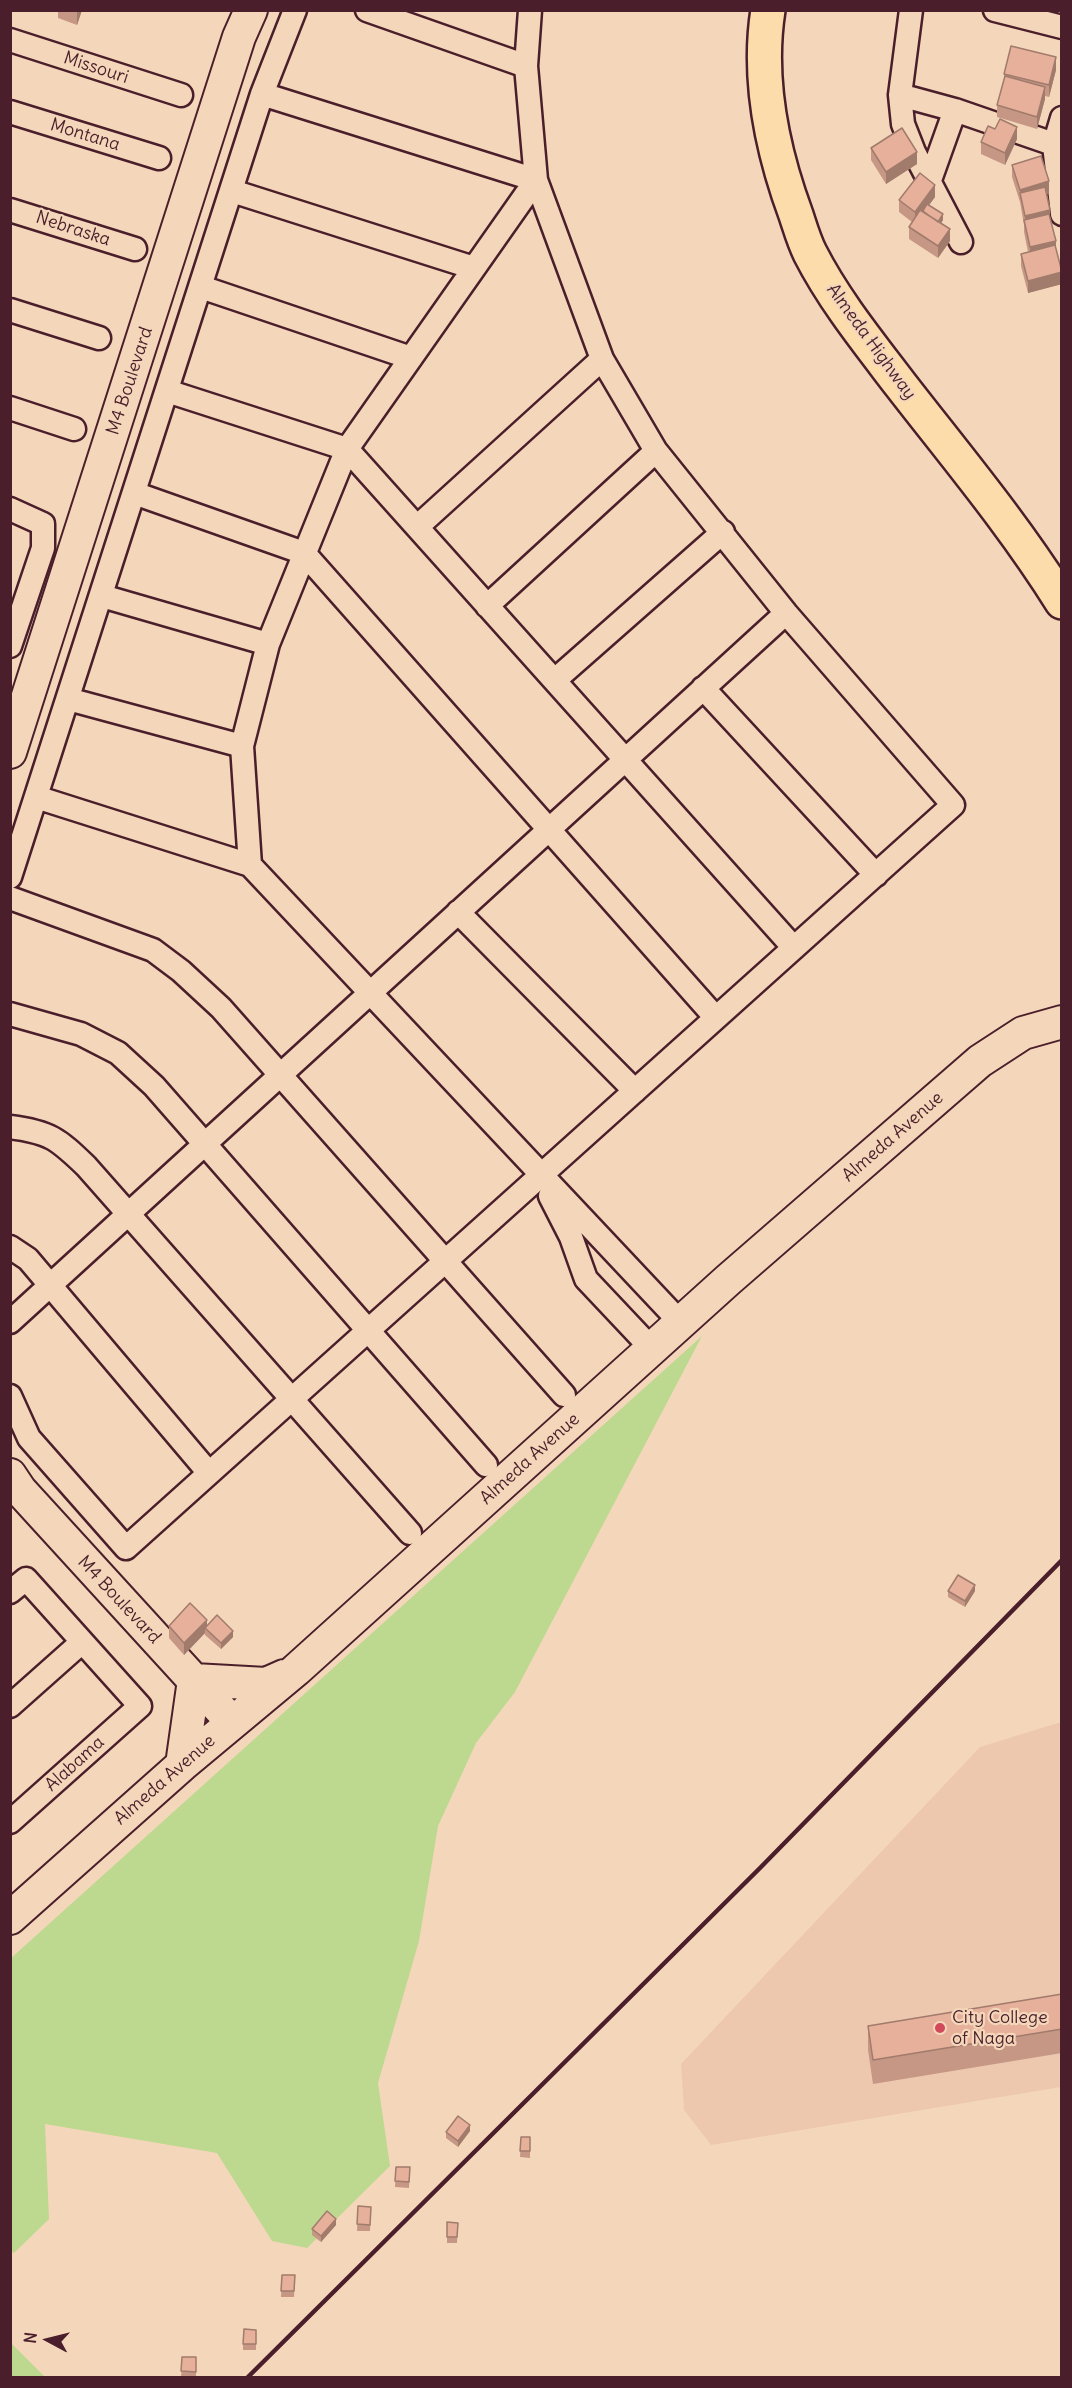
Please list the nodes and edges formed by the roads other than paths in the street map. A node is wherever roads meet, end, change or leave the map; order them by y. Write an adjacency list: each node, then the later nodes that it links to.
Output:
1 (251, 10): 52 (main road, M4 Boulevard)
2 (295, 10): 11 (street)
3 (367, 10): 10 (street)
4 (530, 10): 10 (street)
5 (768, 10): 43 (highway, Almeda Highway)
6 (911, 10): 13 (street)
7 (995, 10): 8 (street)
8 (1062, 27)
9 (10, 40): 12 (street, Missouri)
10 (526, 66): 19 (street)
11 (262, 94): 19 (street); 21 (street)
12 (181, 95)
13 (900, 95): 14 (street); 20 (street)
14 (956, 110): 17 (street); 20 (street)
15 (10, 112): 18 (street, Montana)
16 (1062, 118): 17 (street)
17 (1058, 146): 23 (street)
18 (159, 158)
19 (536, 180): 26 (street); 31 (street)
20 (930, 180): 24 (street)
21 (232, 192): 26 (street); 27 (street)
22 (10, 210): 25 (street, Nebraska)
23 (1062, 214)
24 (961, 242)
25 (135, 249)
26 (474, 268): 30 (street)
27 (201, 287): 30 (street); 32 (street)
28 (10, 310): 29 (street)
29 (99, 338)
30 (411, 358): 35 (street)
31 (602, 358): 36 (street); 39 (street)
32 (167, 391): 35 (street); 37 (street)
33 (10, 408): 34 (street)
34 (74, 429)
35 (347, 449): 39 (street); 41 (street)
36 (656, 451): 40 (street); 44 (street)
37 (134, 493): 41 (street); 42 (street)
38 (19, 512): 47 (street)
39 (417, 527): 44 (street)
40 (723, 532): 45 (street); 48 (street)
41 (304, 553): 46 (street); 55 (street)
42 (102, 596): 46 (street); 50 (street)
43 (1062, 602)
44 (488, 606): 48 (street)
45 (786, 613): 49 (street); 57 (street)
46 (268, 644): 51 (street)
47 (10, 646)
48 (555, 680): 53 (street)
49 (703, 688): 53 (street); 57 (street)
50 (68, 699): 51 (street); 54 (street)
51 (242, 746): 56 (street)
52 (10, 752)
53 (625, 759): 55 (street); 61 (street)
54 (36, 797): 56 (street); 58 (street)
55 (549, 829): 60 (street); 64 (street)
56 (250, 865): 62 (street)
57 (876, 875): 61 (street)
58 (10, 877)
59 (10, 898): 66 (street)
60 (458, 912): 62 (street); 67 (street)
61 (794, 948): 64 (street)
62 (370, 993): 66 (street); 70 (street)
63 (10, 1014): 69 (street)
64 (716, 1018): 67 (street)
65 (1062, 1022): 76 (main road, Almeda Avenue)
66 (281, 1075): 69 (street); 73 (street)
67 (635, 1091): 70 (street)
68 (10, 1127): 71 (street)
69 (205, 1144): 71 (street); 77 (street)
70 (540, 1176): 73 (street); 76 (street); 78 (street)
71 (129, 1214): 74 (street); 81 (street)
72 (10, 1247): 74 (street)
73 (446, 1261): 77 (street); 79 (street)
74 (50, 1286): 75 (street); 83 (street)
75 (10, 1322)
76 (681, 1323): 78 (main road, Almeda Avenue)
77 (368, 1330): 81 (street); 82 (street)
78 (652, 1349): 88 (main road, Almeda Avenue)
79 (564, 1395)
80 (10, 1396): 83 (street)
81 (292, 1399): 83 (street); 85 (street)
82 (486, 1465)
83 (209, 1473)
84 (10, 1475): 89 (main road, M4 Boulevard)
85 (410, 1533)
86 (18, 1586): 87 (street)
87 (82, 1642): 90 (street); 93 (street, Alabama)
88 (296, 1670): 89 (main road); 91 (main road, Almeda Avenue)
89 (194, 1680): 91 (main road, M4 Boulevard); 92 (main road)
90 (10, 1706)
91 (232, 1722): 92 (main road, Almeda Avenue)
92 (182, 1765): 94 (main road, Almeda Avenue)
93 (10, 1822)
94 (10, 1918)

